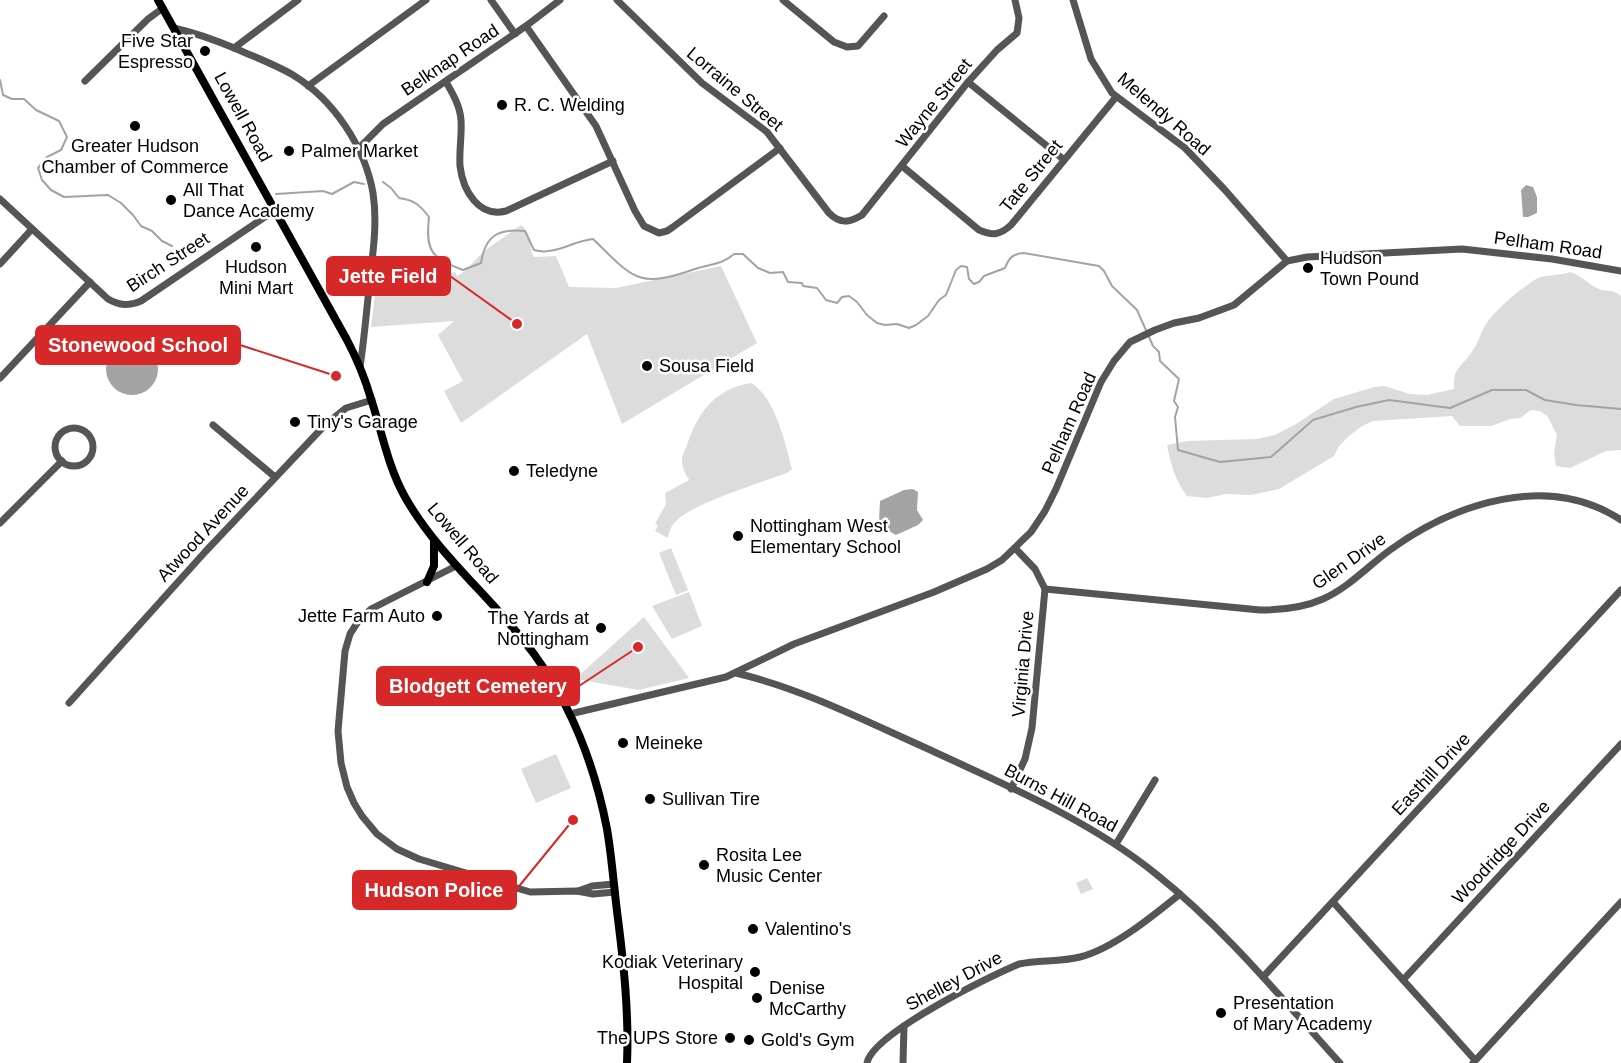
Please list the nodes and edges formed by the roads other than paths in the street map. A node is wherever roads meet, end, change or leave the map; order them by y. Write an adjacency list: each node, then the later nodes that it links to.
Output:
1 (297, 0): 14 (street)
2 (426, 0): 18 (street)
3 (491, 0): 13 (street)
4 (560, 0): 11 (street, Belknap Road)
5 (617, 0): 21 (street, Lorraine Street)
6 (783, 0): 10 (street)
7 (1016, 0): 17 (street, Wayne Street)
8 (1073, 0): 19 (street, Melendy Road)
9 (161, 4): 12 (main road, Lowell Road); 15 (street)
10 (884, 16)
11 (526, 26): 13 (street, Belknap Road); 23 (street)
12 (174, 28): 14 (street); 26 (main road, Lowell Road)
13 (515, 34): 16 (street, Belknap Road)
14 (234, 48): 18 (street)
15 (85, 81)
16 (446, 82): 20 (street, Belknap Road); 23 (street)
17 (968, 82): 22 (street); 24 (street, Wayne Street)
18 (308, 86): 20 (street)
19 (1116, 97): 22 (street, Tate Street); 29 (street, Melendy Road)
20 (359, 148): 33 (street)
21 (780, 148): 23 (street); 27 (street, Lorraine Street)
22 (1063, 159): 24 (street, Tate Street)
23 (613, 161)
24 (902, 166): 27 (street, Wayne Street)
25 (0, 200): 28 (street, Birch Street)
26 (275, 210): 32 (street, Birch Street); 33 (main road, Lowell Road)
27 (855, 219)
28 (32, 229): 30 (street); 32 (street, Birch Street)
29 (1287, 261): 31 (street, Pelham Road); 42 (street, Pelham Road)
30 (0, 264)
31 (1621, 271)
32 (90, 282): 34 (street)
33 (360, 367): 35 (main road, Lowell Road)
34 (0, 378)
35 (372, 400): 38 (street, Atwood Avenue); 41 (main road, Lowell Road)
36 (213, 425): 38 (street)
37 (62, 461): 37 (street); 40 (street)
38 (274, 477): 48 (street, Atwood Avenue)
39 (1621, 520): 45 (street, Glen Drive)
40 (0, 523)
41 (434, 540): 43 (main road, Lowell Road); 44 (main road)
42 (1015, 548): 45 (street, Virginia Drive); 47 (street, Pelham Road)
43 (456, 566): 44 (street); 49 (main road, Lowell Road)
44 (427, 582): 54 (street)
45 (1045, 589): 52 (street, Virginia Drive)
46 (1621, 591): 56 (street, Easthill Drive)
47 (736, 673): 49 (street, Pelham Road); 52 (street, Burns Hill Road)
48 (69, 703)
49 (570, 714): 54 (main road, Lowell Road)
50 (1621, 744): 59 (street, Woodridge Drive)
51 (1155, 780): 53 (street)
52 (1011, 789): 53 (street, Burns Hill Road)
53 (1116, 844): 55 (street, Burns Hill Road)
54 (614, 888): 62 (main road, Lowell Road)
55 (1180, 894): 58 (street, Burns Hill Road); 60 (street, Shelley Drive)
56 (1333, 902): 58 (street, Easthill Drive); 59 (street)
57 (1621, 902): 61 (street)
58 (1263, 977): 65 (street, Burns Hill Road)
59 (1403, 980): 61 (street)
60 (904, 1026): 63 (street, Shelley Drive); 64 (street, Shelley Drive)
61 (1474, 1062)
62 (627, 1063)
63 (867, 1063)
64 (903, 1063)
65 (1340, 1063)

